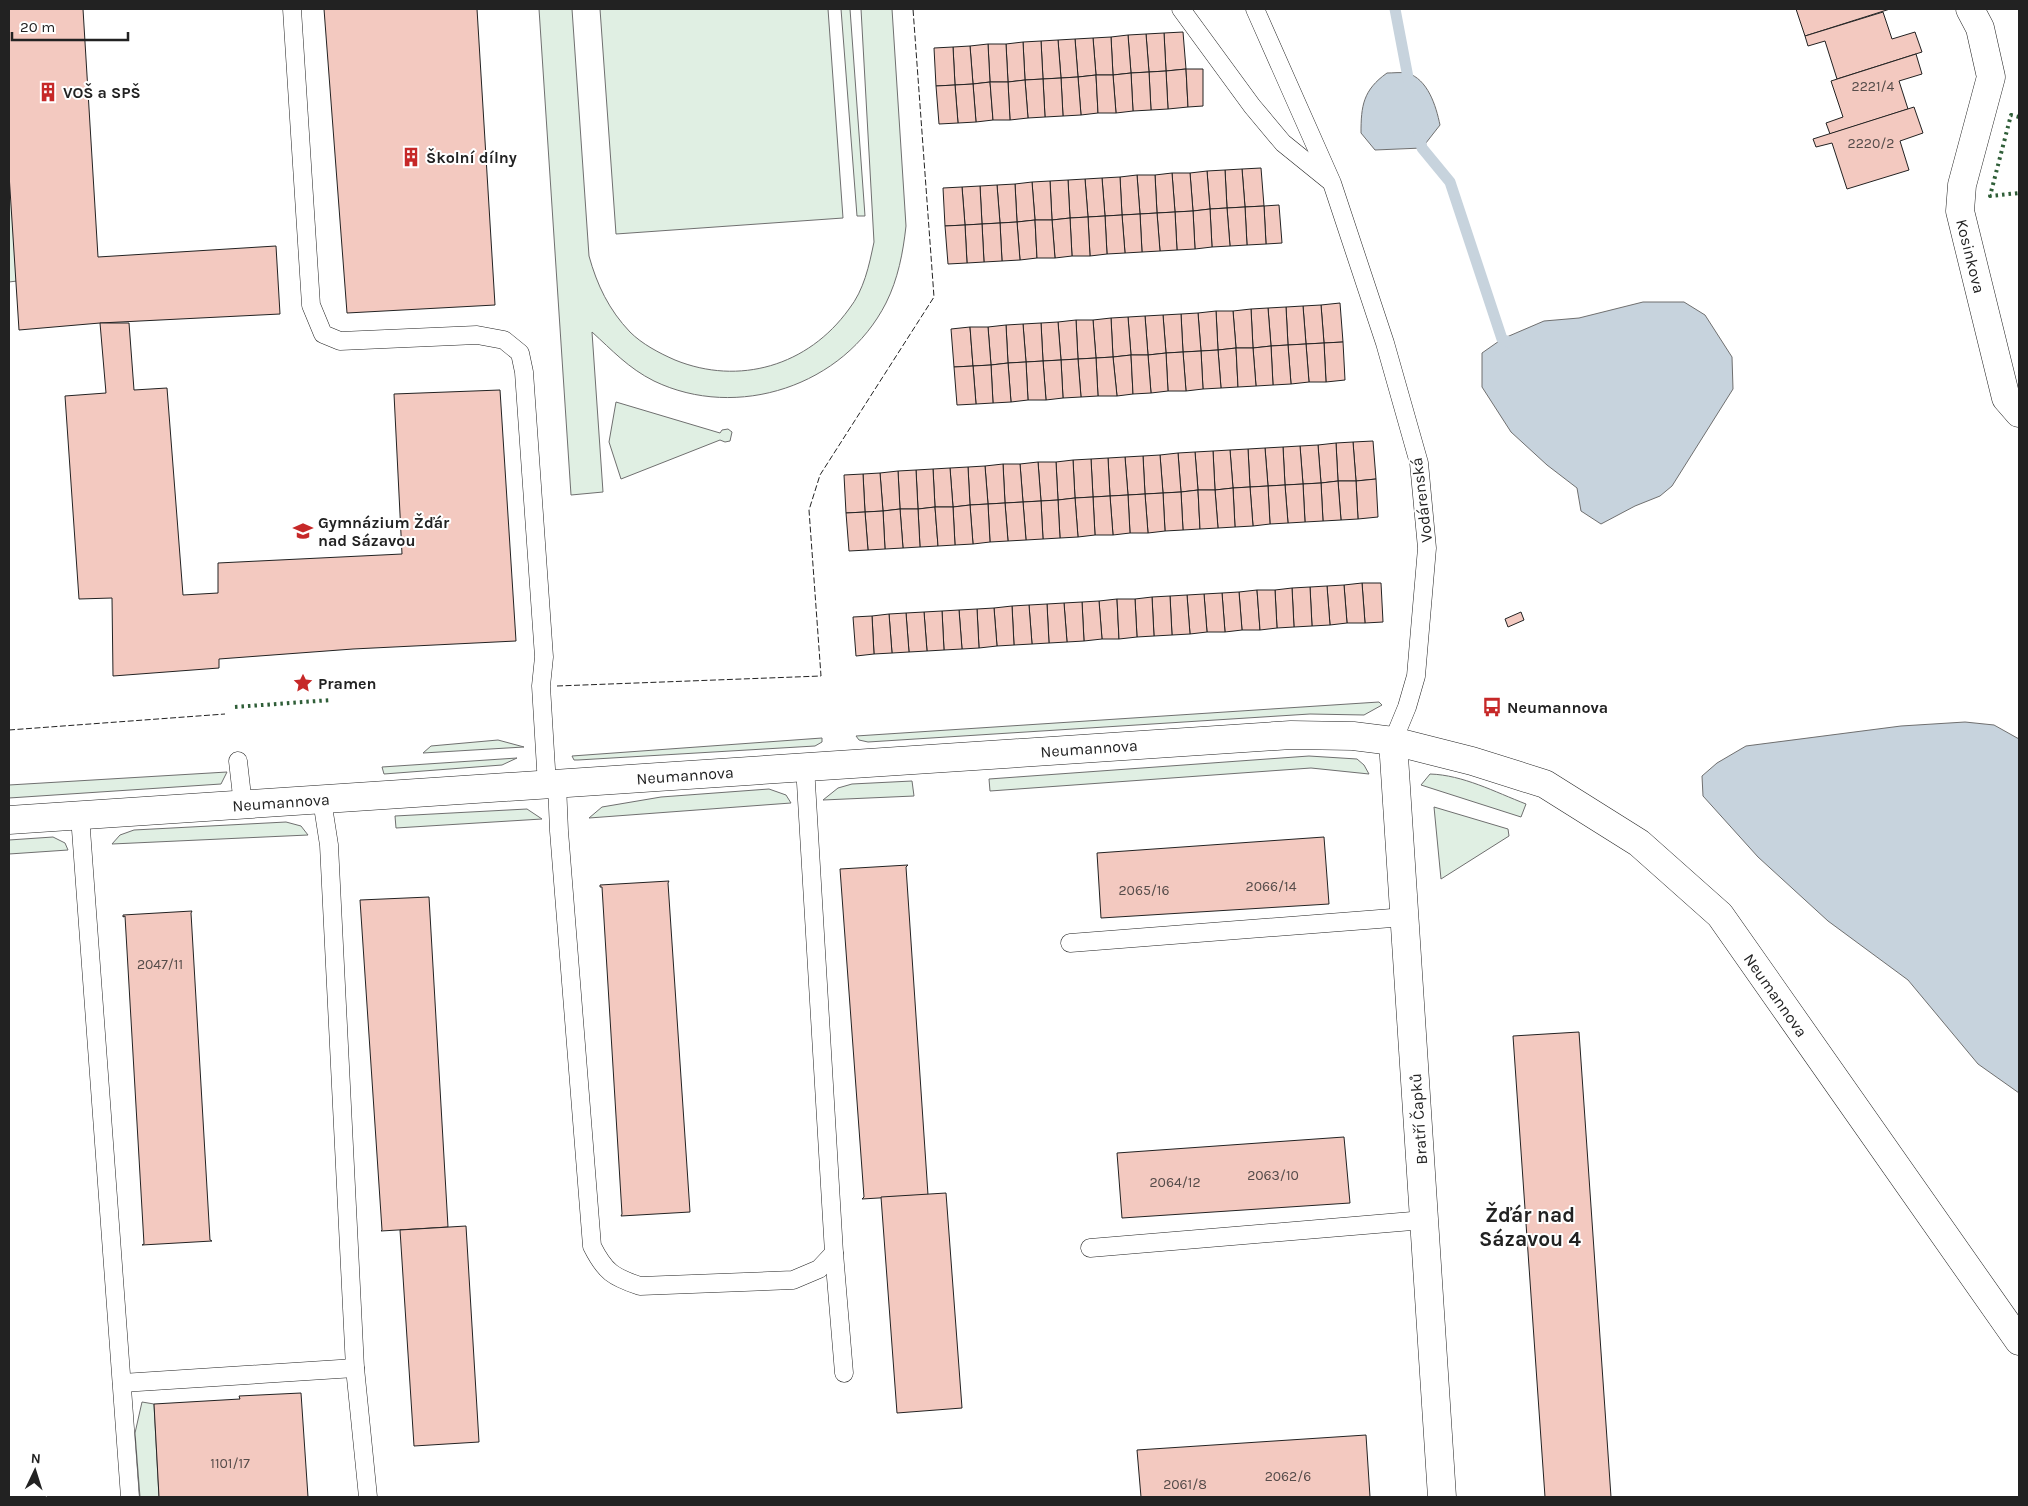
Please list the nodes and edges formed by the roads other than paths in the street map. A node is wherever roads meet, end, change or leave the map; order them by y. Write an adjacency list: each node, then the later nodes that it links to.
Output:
1 (292, 9): 10 (lane)
2 (1181, 9): 5 (lane)
3 (1255, 9): 5 (lane, Vodárenská)
4 (1970, 9): 6 (street, Kosinkova)
5 (1332, 183): 7 (lane, Vodárenská)
6 (2019, 413)
7 (1393, 741): 9 (street, Neumannova); 15 (street, Bratří Čapků); 20 (street, Neumannova)
8 (238, 762): 12 (lane)
9 (805, 766): 10 (street, Neumannova); 19 (lane)
10 (552, 785): 11 (street, Neumannova); 19 (lane)
11 (322, 800): 12 (street, Neumannova); 21 (lane)
12 (243, 805): 13 (street, Neumannova)
13 (80, 816): 14 (street, Neumannova); 23 (lane)
14 (9, 820)
15 (1405, 917): 16 (lane); 17 (street, Bratří Čapků)
16 (1070, 943)
17 (1424, 1220): 18 (lane); 26 (street, Bratří Čapků)
18 (1090, 1248)
19 (834, 1253): 22 (lane)
20 (2019, 1341)
21 (355, 1368): 23 (lane); 25 (lane)
22 (844, 1373)
23 (122, 1383): 24 (lane)
24 (130, 1497)
25 (368, 1497)
26 (1442, 1497)

